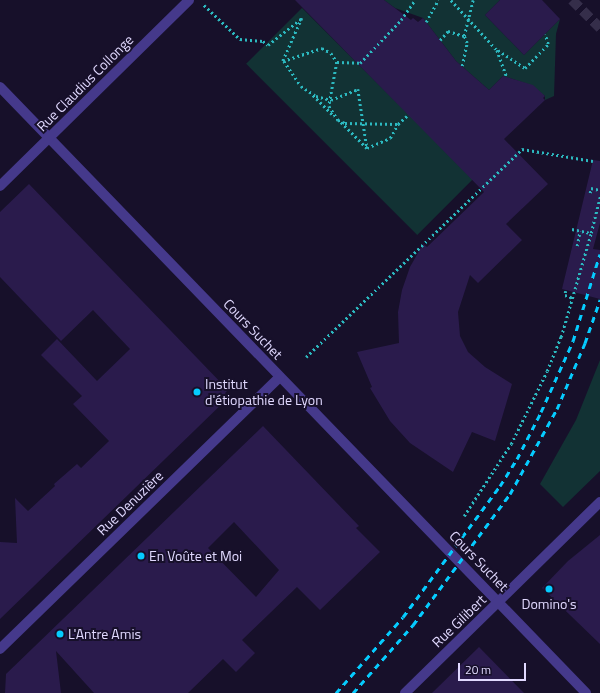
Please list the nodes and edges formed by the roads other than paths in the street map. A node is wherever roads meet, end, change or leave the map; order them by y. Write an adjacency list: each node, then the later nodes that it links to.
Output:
1 (189, 0): 3 (street, Rue Claudius Collonge)
2 (0, 88): 3 (street, Cours Suchet)
3 (49, 138): 4 (street, Rue Claudius Collonge); 5 (street, Cours Suchet)
4 (0, 186)
5 (280, 377): 7 (street, Cours Suchet); 8 (street, Rue Denuzière)
6 (600, 502): 7 (street, Rue Gilibert)
7 (499, 602): 9 (street, Rue Gilibert); 10 (street, Cours Suchet)
8 (0, 649)
9 (405, 693)
10 (586, 693)

